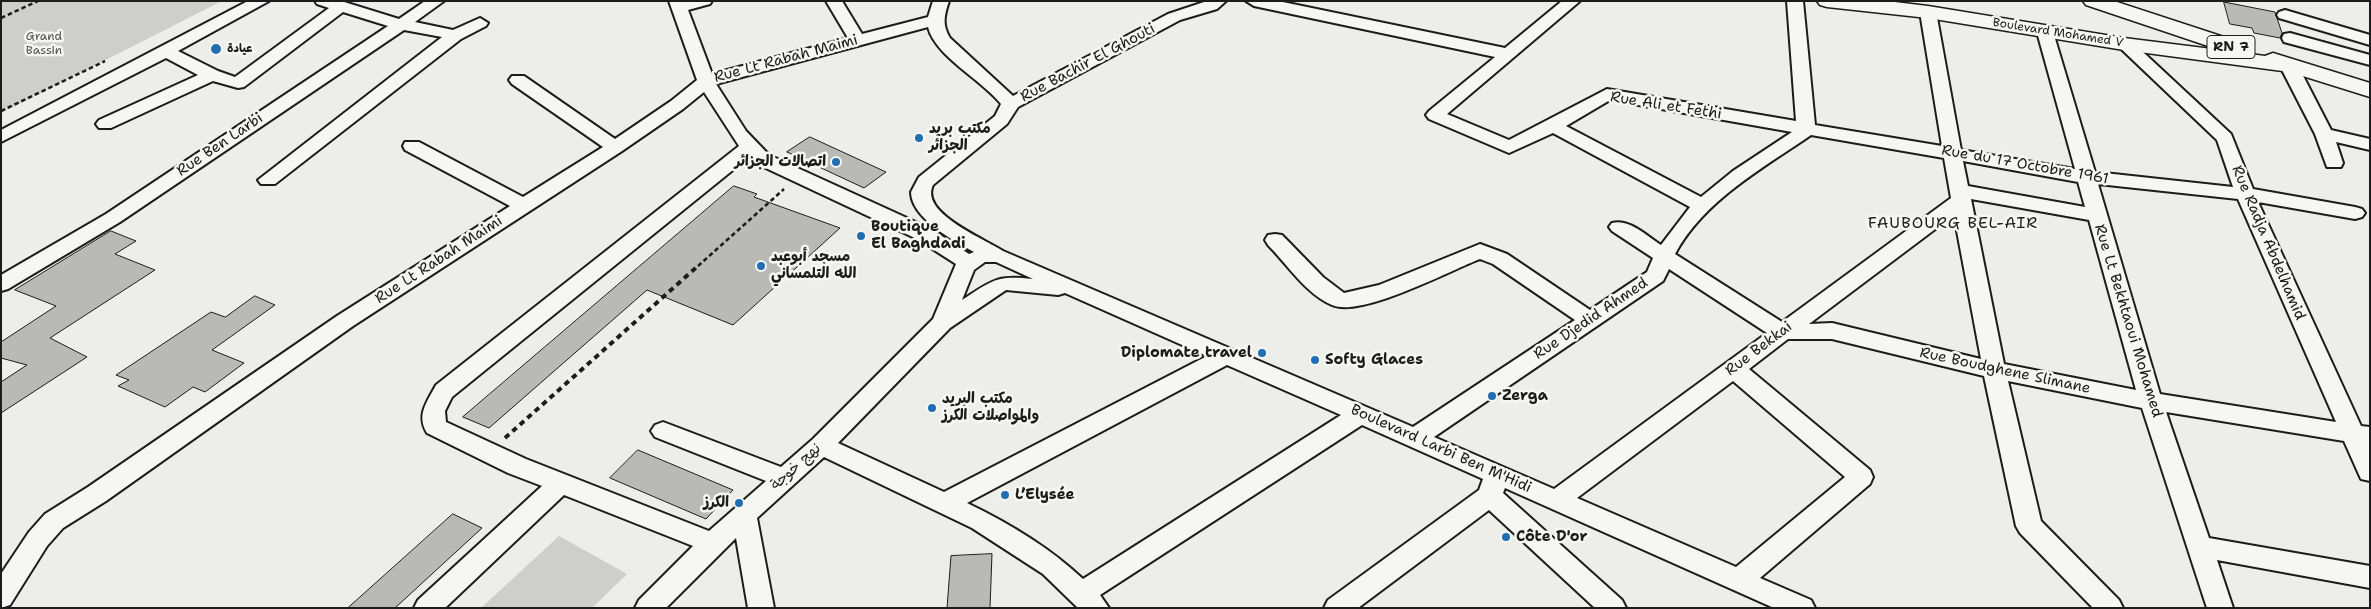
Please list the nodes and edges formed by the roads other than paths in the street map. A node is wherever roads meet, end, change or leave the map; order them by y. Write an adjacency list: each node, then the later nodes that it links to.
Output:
1 (261, 1): 27 (street)
2 (322, 1): 15 (street)
3 (436, 1): 20 (street, Rue Ben Larbi)
4 (704, 1): 14 (street)
5 (834, 1): 24 (street)
6 (941, 1): 18 (street)
7 (1218, 1): 36 (street, Rue Bachir El Ghouti)
8 (1254, 1): 28 (street)
9 (1572, 1): 28 (street)
10 (1795, 1): 39 (street)
11 (1827, 1): 16 (main road, Boulevard Mohamed V)
12 (2093, 1): 30 (main road, RN 7)
13 (2120, 1): 32 (main road, RN 7)
14 (678, 4): 34 (street)
15 (340, 7): 20 (street); 31 (street)
16 (1928, 12): 21 (main road, Boulevard Mohamed V); 46 (street)
17 (2285, 15): 25 (street)
18 (935, 20): 24 (street, Rue Lt Rabah Maimi); 36 (street)
19 (480, 23): 22 (street)
20 (400, 24): 22 (street); 62 (street, Rue Ben Larbi)
21 (2045, 32): 26 (main road, Boulevard Mohamed V); 48 (street, Rue Lt Bekhtaoui Mohamed)
22 (455, 35): 49 (street)
23 (2290, 38): 29 (street)
24 (857, 40): 34 (street, Rue Lt Rabah Maimi)
25 (2370, 40)
26 (2124, 44): 30 (main road, Boulevard Mohamed V); 51 (street, Rue Radja Abdelhamid)
27 (166, 51): 31 (street); 41 (street)
28 (1507, 54): 38 (street, Rue Ali et Fethi)
29 (2370, 60)
30 (2289, 66): 35 (main road, RN 7); 40 (street)
31 (212, 75): 37 (street)
32 (2370, 79)
33 (518, 80): 44 (street)
34 (706, 81): 44 (street, Rue Lt Rabah Maimi); 45 (street)
35 (2370, 90)
36 (1010, 104): 50 (street, Rue Bachir El Ghouti)
37 (105, 124)
38 (1553, 126): 39 (street, Rue Ali et Fethi); 54 (street)
39 (1806, 130): 46 (street, Rue du 17 Octobre 1961); 54 (street, Rue Djedid Ahmed)
40 (2324, 134): 43 (street); 47 (street)
41 (1, 137)
42 (412, 146): 53 (street)
43 (2370, 146)
44 (615, 147): 53 (street, Rue Lt Rabah Maimi)
45 (749, 147): 61 (street); 79 (street)
46 (1952, 152): 48 (street, Rue du 17 Octobre 1961); 52 (street)
47 (2334, 163)
48 (2085, 177): 51 (street, Rue du 17 Octobre 1961); 56 (street, Rue Lt Bekhtaoui Mohamed)
49 (268, 180)
50 (926, 182): 60 (street, Boulevard Larbi Ben M'Hidi)
51 (2245, 194): 55 (street, Rue du 17 Octobre 1961); 74 (street, Rue Radja Abdelhamid)
52 (1960, 196): 56 (street); 67 (street, Rue Bekkai); 70 (street)
53 (523, 205): 88 (street, Rue Lt Rabah Maimi)
54 (1702, 205): 59 (street, Rue Djedid Ahmed)
55 (2355, 213)
56 (2096, 215): 71 (street, Rue Lt Bekhtaoui Mohamed)
57 (1619, 227): 59 (street)
58 (1275, 240): 65 (street)
59 (1662, 254): 65 (street, Rue Djedid Ahmed); 67 (street)
60 (1001, 257): 61 (street); 63 (street); 64 (street, Boulevard Larbi Ben M'Hidi)
61 (966, 268): 63 (street); 66 (street, نهج خوجة)
62 (1, 284)
63 (1001, 285): 64 (street); 66 (street, نهج خوجة)
64 (1080, 290): 68 (street, Boulevard Larbi Ben M'Hidi)
65 (1590, 320): 75 (street, Rue Djedid Ahmed)
66 (942, 323): 76 (street, نهج خوجة)
67 (1782, 332): 69 (street, Rue Bekkai); 70 (street, Rue Boudghene Slimane)
68 (1228, 355): 72 (street, Boulevard Larbi Ben M'Hidi); 82 (street)
69 (1733, 368): 81 (street, Rue Bekkai); 87 (street)
70 (1994, 370): 71 (street, Rue Boudghene Slimane); 96 (street)
71 (2151, 401): 74 (street, Rue Boudghene Slimane); 85 (street, Rue Lt Bekhtaoui Mohamed)
72 (1361, 414): 75 (street, Boulevard Larbi Ben M'Hidi); 89 (street)
73 (663, 431): 78 (street)
74 (2360, 434): 77 (street, Rue Radja Abdelhamid)
75 (1416, 437): 80 (street, Boulevard Larbi Ben M'Hidi)
76 (821, 445): 78 (street, نهج خوجة); 82 (street)
77 (2370, 472)
78 (785, 478): 83 (street, نهج خوجة)
79 (561, 483): 84 (street); 90 (street)
80 (1493, 485): 81 (street, Boulevard Larbi Ben M'Hidi); 93 (street); 94 (street)
81 (1557, 500): 87 (street, Boulevard Larbi Ben M'Hidi)
82 (946, 503): 89 (street)
83 (744, 515): 84 (street, نهج خوجة); 92 (street)
84 (713, 543): 91 (street, نهج خوجة)
85 (2200, 547): 86 (street); 97 (street, Rue Lt Bekhtaoui Mohamed)
86 (2370, 577)
87 (1740, 580): 95 (street, Boulevard Larbi Ben M'Hidi)
88 (1, 597)
89 (1088, 601)
90 (427, 608)
91 (648, 608)
92 (761, 608)
93 (1337, 608)
94 (1613, 608)
95 (1802, 608)
96 (2110, 608)
97 (2220, 608)

